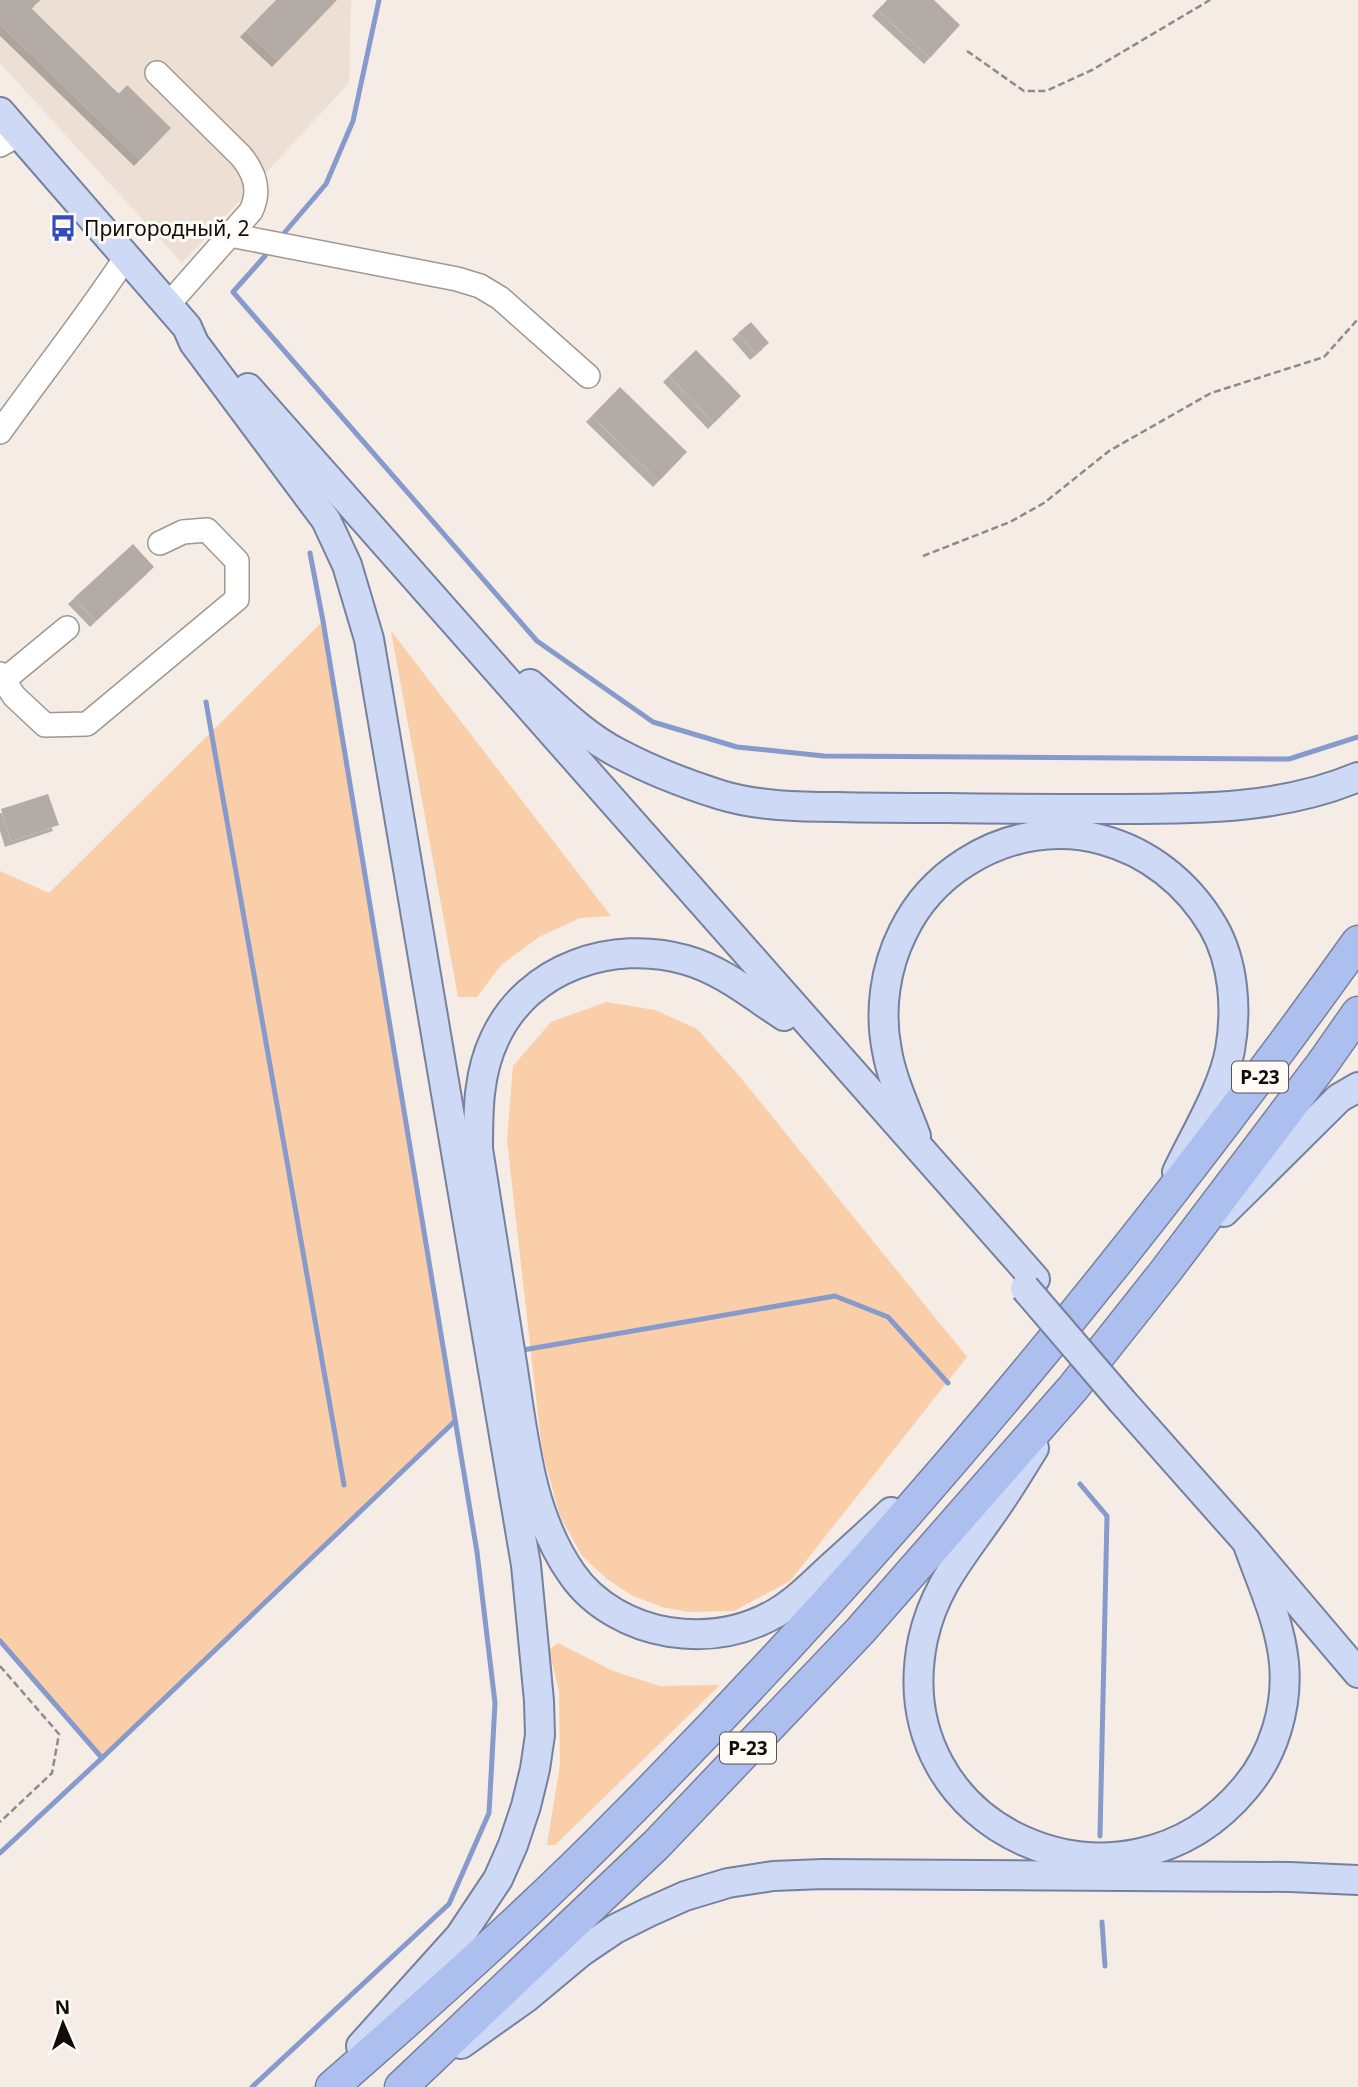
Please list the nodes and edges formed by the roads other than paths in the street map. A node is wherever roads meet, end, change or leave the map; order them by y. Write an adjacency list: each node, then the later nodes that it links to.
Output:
1 (157, 73): 4 (street)
2 (0, 112): 3 (main road)
3 (10, 140): 5 (main road)
4 (230, 235): 6 (street); 8 (street)
5 (126, 257): 6 (main road); 9 (street)
6 (168, 305): 7 (main road)
7 (191, 335): 11 (main road); 17 (main road); 30 (main road)
8 (588, 376)
9 (0, 432)
10 (160, 542): 13 (street)
11 (390, 548): 14 (main road); 19 (main road)
12 (67, 628): 13 (street)
13 (2, 677)
14 (1358, 777)
15 (1358, 943): 20 (highway, Р-23)
16 (1358, 1013): 21 (highway, Р-23)
17 (783, 1016): 22 (main road); 25 (main road)
18 (1358, 1087): 21 (main road)
19 (922, 1152): 20 (main road); 22 (main road)
20 (1158, 1209): 25 (highway, Р-23)
21 (1165, 1272): 23 (highway, Р-23)
22 (1030, 1284): 24 (main road, bridge)
23 (1073, 1388): 26 (main road); 32 (highway, Р-23)
24 (1127, 1397): 26 (main road); 27 (main road)
25 (963, 1447): 31 (highway, Р-23)
26 (1247, 1542): 28 (main road)
27 (1358, 1651)
28 (1358, 1673)
29 (1358, 1880): 32 (main road)
30 (324, 2087)
31 (332, 2087)
32 (402, 2087)

